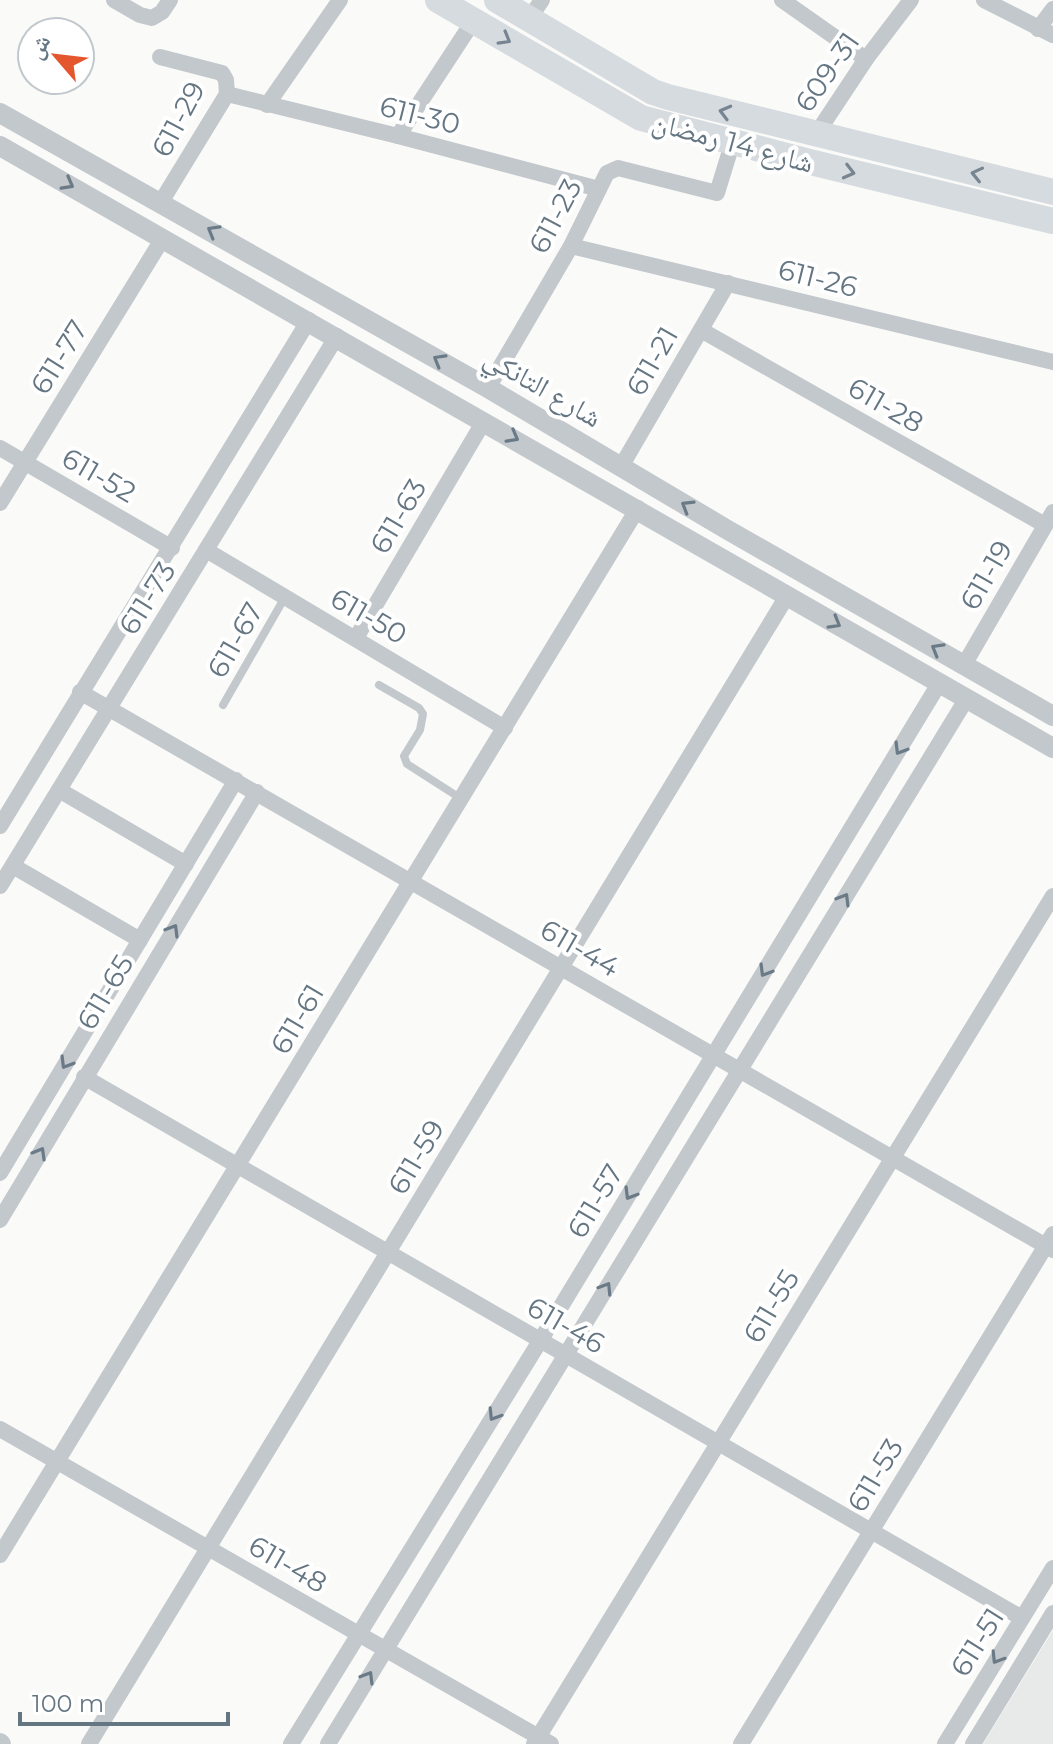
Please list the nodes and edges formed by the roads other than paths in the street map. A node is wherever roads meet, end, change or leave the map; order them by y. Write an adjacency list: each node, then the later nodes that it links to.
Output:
1 (114, 0): 2 (street)
2 (170, 0)
3 (340, 0): 16 (street)
4 (438, 0): 11 (main road, شارع 14 رمضان)
5 (497, 0): 10 (main road, شارع 14 رمضان)
6 (782, 0): 14 (street)
7 (911, 0): 14 (street, 609-31)
8 (984, 0): 12 (street)
9 (1053, 9): 12 (street)
10 (535, 10): 19 (main road, شارع 14 رمضان, one-way to 10)
11 (474, 20): 18 (street); 20 (main road, شارع 14 رمضان, one-way to 20)
12 (1046, 32)
13 (160, 57): 15 (street, 611-29)
14 (866, 59): 19 (street, 609-31)
15 (227, 94): 16 (street, 611-30); 24 (street, 611-29)
16 (267, 105): 18 (street, 611-30)
17 (0, 113): 24 (street, شارع التانكي)
18 (398, 136): 22 (street, 611-30)
19 (815, 136): 23 (main road, شارع 14 رمضان, one-way to 19)
20 (733, 141): 22 (street, 611-23); 25 (main road, شارع 14 رمضان, one-way to 25)
21 (2, 152): 26 (street, شارع التانكي, one-way to 26)
22 (599, 189): 27 (street, 611-23)
23 (1053, 192)
24 (161, 202): 33 (street, شارع التانكي, one-way to 24)
25 (1053, 221)
26 (163, 238): 29 (street, شارع التانكي); 36 (street, 611-77)
27 (571, 246): 28 (street, 611-26); 33 (street, 611-23)
28 (728, 283): 30 (street, 611-21); 32 (street, 611-26)
29 (309, 320): 31 (street, شارع التانكي); 42 (street, 611-73)
30 (701, 330): 37 (street, 611-21); 40 (street, 611-28)
31 (337, 336): 34 (street, شارع التانكي); 43 (street, 611-73)
32 (1053, 362)
33 (488, 388): 37 (street, شارع التانكي)
34 (484, 421): 39 (street, شارع التانكي, one-way to 39); 47 (street, 611-63)
35 (0, 448): 36 (street, 611-52)
36 (25, 462): 38 (street, 611-77); 42 (street, 611-52)
37 (622, 465): 41 (street, شارع التانكي, one-way to 37)
38 (0, 503)
39 (638, 508): 44 (street, شارع التانكي); 58 (street, 611-61)
40 (1049, 518): 48 (street, 611-19)
41 (726, 529): 44 (street); 48 (street, شارع التانكي, one-way to 41)
42 (172, 548): 51 (street, 611-73)
43 (206, 550): 46 (street, 611-50); 55 (street, 611-73)
44 (712, 551): 45 (street, شارع التانكي)
45 (787, 596): 49 (street, شارع التانكي, one-way to 49); 71 (street, 611-59)
46 (285, 597): 47 (street, 611-50); 54 (lane, 611-67)
47 (356, 638): 58 (street, 611-50)
48 (964, 665): 53 (street, شارع التانكي)
49 (940, 682): 52 (street, شارع التانكي); 72 (street, 611-57, one-way to 72)
50 (379, 685): 63 (lane)
51 (80, 692): 55 (street, 611-44); 64 (street, 611-73)
52 (967, 698): 57 (street, شارع التانكي); 73 (street, 611-57, one-way to 52)
53 (1026, 701): 56 (street, شارع التانكي); 57 (street)
54 (223, 705)
55 (109, 708): 60 (street, 611-44); 61 (street, 611-73)
56 (1053, 716)
57 (1013, 724): 59 (street, شارع التانكي)
58 (505, 728): 63 (street, 611-61)
59 (1053, 748)
60 (236, 780): 62 (street, 611-44); 65 (street, 611-65)
61 (59, 790): 65 (street); 66 (street, 611-73)
62 (257, 792): 67 (street, 611-44); 74 (street, 611-65, one-way to 62)
63 (461, 799): 67 (street, 611-61)
64 (0, 826)
65 (186, 864): 70 (street, 611-65)
66 (13, 866): 68 (street, 611-73); 70 (street)
67 (410, 881): 71 (street, 611-44); 76 (street, 611-61)
68 (0, 886)
69 (1053, 896): 75 (street, 611-55)
70 (140, 940): 77 (street, 611-65, one-way to 77)
71 (561, 967): 72 (street, 611-44); 80 (street, 611-59)
72 (715, 1055): 73 (street, 611-44); 81 (street, 611-57, one-way to 81)
73 (740, 1069): 75 (street, 611-44); 82 (street, 611-57, one-way to 73)
74 (84, 1077): 76 (street, 611-46); 78 (street, 611-65, one-way to 74)
75 (893, 1157): 79 (street, 611-44); 84 (street, 611-55)
76 (239, 1166): 80 (street, 611-46); 85 (street, 611-61)
77 (0, 1173)
78 (0, 1220)
79 (1051, 1243): 86 (street, 611-53)
80 (388, 1254): 81 (street, 611-46); 87 (street, 611-59)
81 (540, 1341): 82 (street, 611-46); 92 (street, 611-57, one-way to 92)
82 (565, 1355): 84 (street, 611-46); 93 (street, 611-57)
83 (0, 1429): 85 (street, 611-48)
84 (718, 1443): 86 (street, 611-46); 94 (street, 611-55)
85 (56, 1461): 87 (street, 611-48); 88 (street, 611-61)
86 (871, 1532): 91 (street, 611-46); 98 (street, 611-53)
87 (207, 1548): 92 (street, 611-48); 95 (street, 611-59)
88 (0, 1555)
89 (1053, 1568): 91 (street, 611-51)
90 (1053, 1613): 100 (street, 611-51)
91 (1022, 1618): 99 (street, 611-51, one-way to 99)
92 (357, 1634): 93 (street, 611-48); 96 (street, 611-57)
93 (385, 1650): 94 (street, 611-48); 97 (street, 611-57, one-way to 93)
94 (541, 1742)
95 (89, 1744)
96 (291, 1744)
97 (328, 1744)
98 (741, 1744)
99 (945, 1744)
100 (973, 1744)

